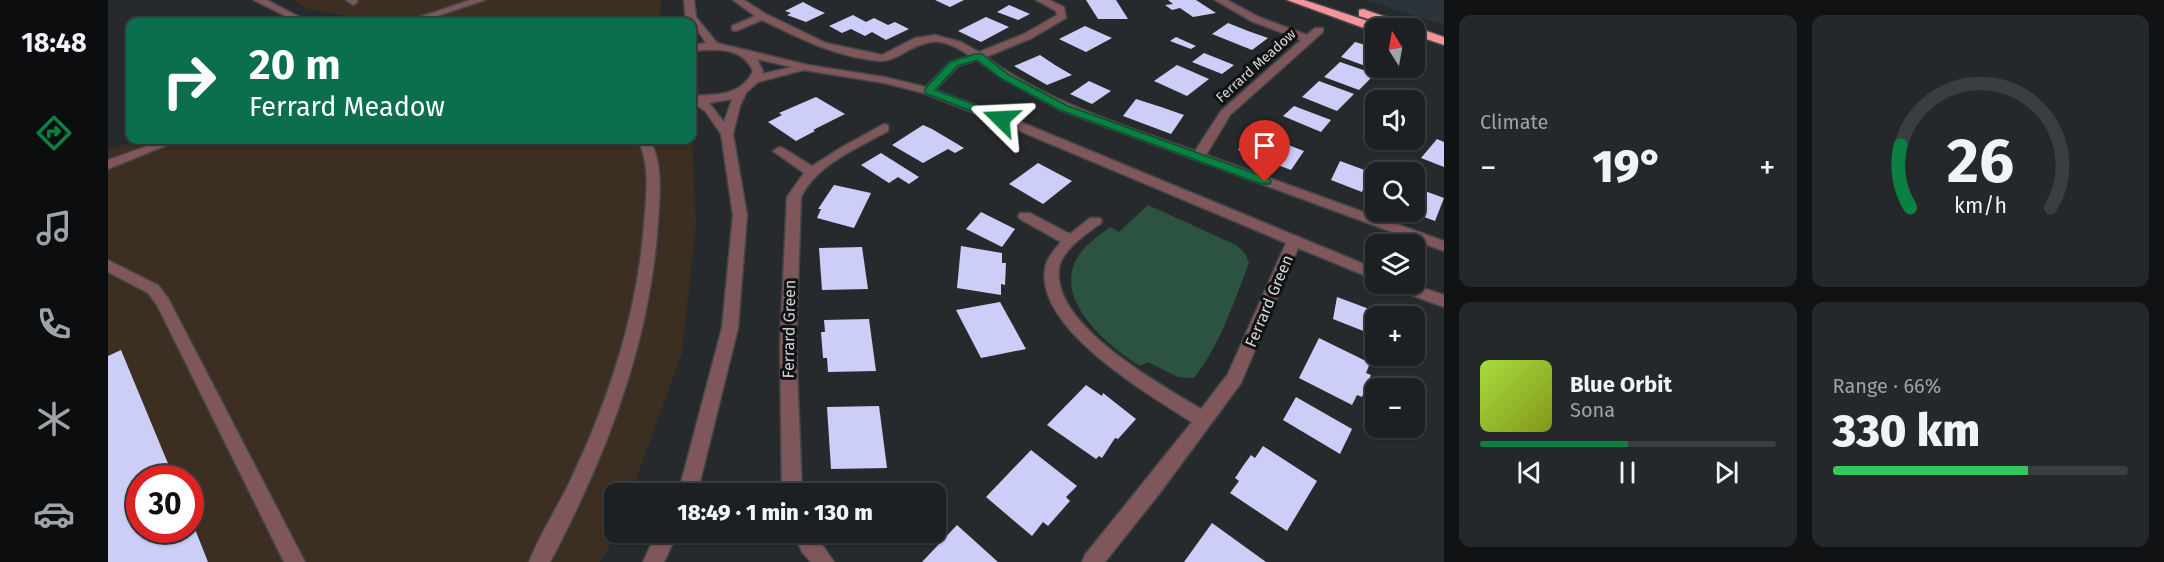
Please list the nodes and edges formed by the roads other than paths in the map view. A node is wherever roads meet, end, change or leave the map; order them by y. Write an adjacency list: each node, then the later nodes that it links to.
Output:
1 (259, 0): 11 (street)
2 (480, 0): 9 (street)
3 (689, 0): 14 (street)
4 (738, 0): 10 (street)
5 (1041, 0): 28 (street)
6 (1220, 0): 21 (street)
7 (1293, 0): 16 (highway)
8 (1324, 0): 15 (highway)
9 (446, 13): 12 (street); 13 (street)
10 (762, 16): 18 (street); 28 (street)
11 (296, 18)
12 (426, 18)
13 (437, 18)
14 (691, 18)
15 (1377, 18)
16 (1365, 24)
17 (696, 26): 23 (street)
18 (736, 28)
19 (1318, 30): 21 (street, Ferrard Meadow)
20 (1425, 35): 22 (highway)
21 (1308, 39): 40 (street, Ferrard Meadow)
22 (1444, 41)
23 (714, 46): 25 (street); 26 (street)
24 (1425, 46): 27 (highway)
25 (696, 48)
26 (742, 52): 29 (street); 30 (street)
27 (1444, 52)
28 (978, 56): 31 (street); 40 (street)
29 (808, 68): 30 (street); 31 (street)
30 (756, 79): 32 (street)
31 (928, 91): 46 (street)
32 (741, 92): 33 (street); 36 (street)
33 (696, 99)
34 (696, 100): 36 (street)
35 (884, 128): 42 (street, Ferrard Green)
36 (727, 134): 53 (street)
37 (163, 144): 41 (street)
38 (646, 144): 58 (street)
39 (779, 151): 42 (street)
40 (1198, 157): 47 (street)
41 (108, 165)
42 (812, 172): 54 (street, Ferrard Green)
43 (1025, 216): 45 (street)
44 (1095, 221): 45 (street)
45 (1070, 240): 52 (street)
46 (1294, 242): 49 (street); 52 (street, Ferrard Green)
47 (1444, 246)
48 (108, 265): 57 (street)
49 (1365, 271)
50 (1425, 294): 51 (street)
51 (1444, 300)
52 (1202, 419): 61 (street, Ferrard Green)
53 (690, 483)
54 (792, 483)
55 (662, 543): 59 (street)
56 (808, 543): 60 (street)
57 (295, 562)
58 (539, 562)
59 (653, 562)
60 (824, 562)
61 (1092, 562)

